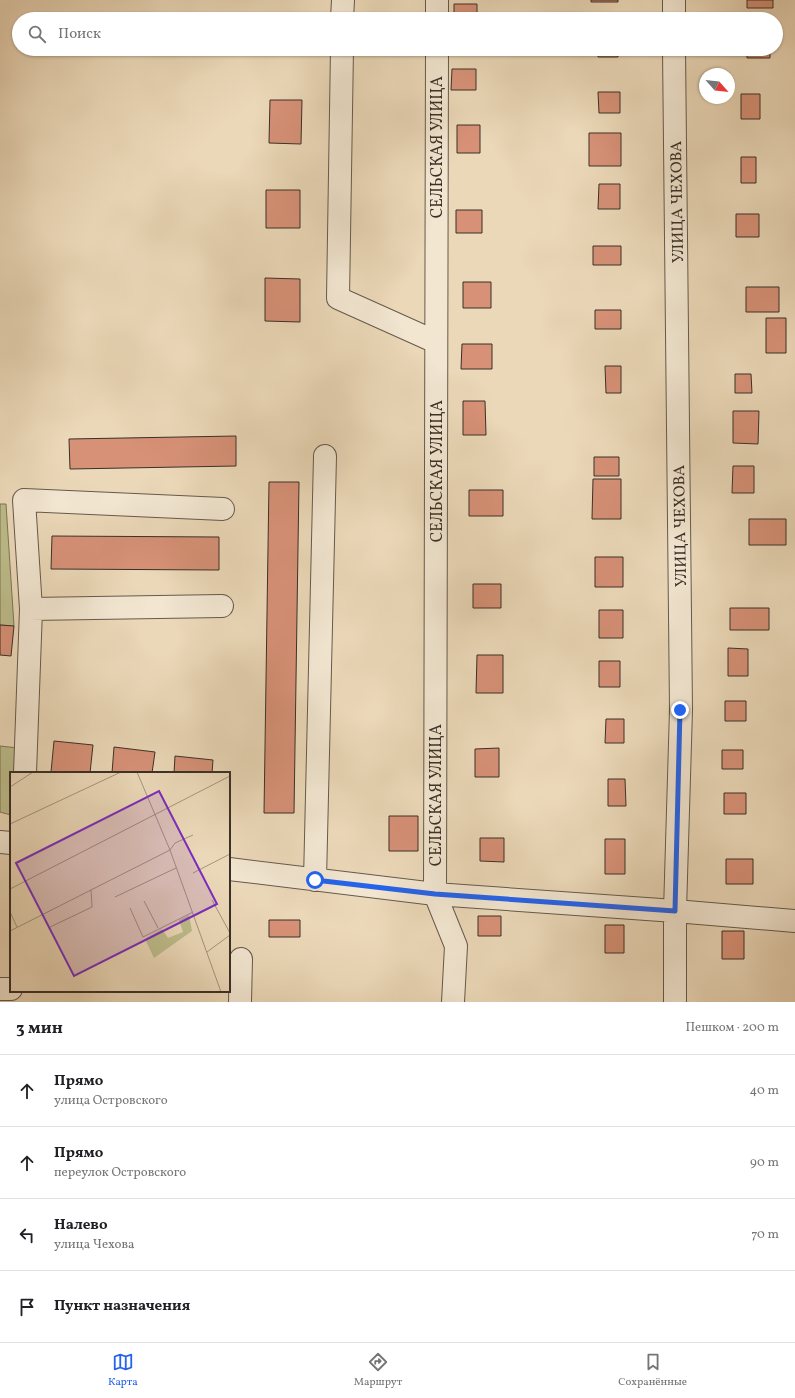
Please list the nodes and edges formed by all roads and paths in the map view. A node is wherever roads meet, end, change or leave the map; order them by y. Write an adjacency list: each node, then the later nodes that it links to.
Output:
1 (343, 0): 4 (street)
2 (437, 0): 5 (street)
3 (674, 0): 6 (street)
4 (342, 12)
5 (437, 12)
6 (674, 12)
7 (342, 56): 10 (street)
8 (437, 56): 10 (street, СЕЛЬСКАЯ УЛИЦА)
9 (674, 56): 21 (street, УЛИЦА ЧЕХОВА)
10 (436, 342): 20 (street, СЕЛЬСКАЯ УЛИЦА)
11 (325, 456): 19 (street)
12 (223, 509): 14 (street)
13 (222, 606): 14 (street)
14 (30, 609): 15 (street)
15 (25, 772)
16 (0, 842): 17 (street)
17 (10, 843)
18 (230, 869): 19 (street)
19 (315, 880): 20 (street)
20 (435, 894): 21 (street); 25 (street)
21 (675, 911): 22 (street); 26 (street, УЛИЦА ЧЕХОВА)
22 (795, 921)
23 (240, 959): 24 (street)
24 (240, 1002)
25 (453, 1002)
26 (675, 1002)

